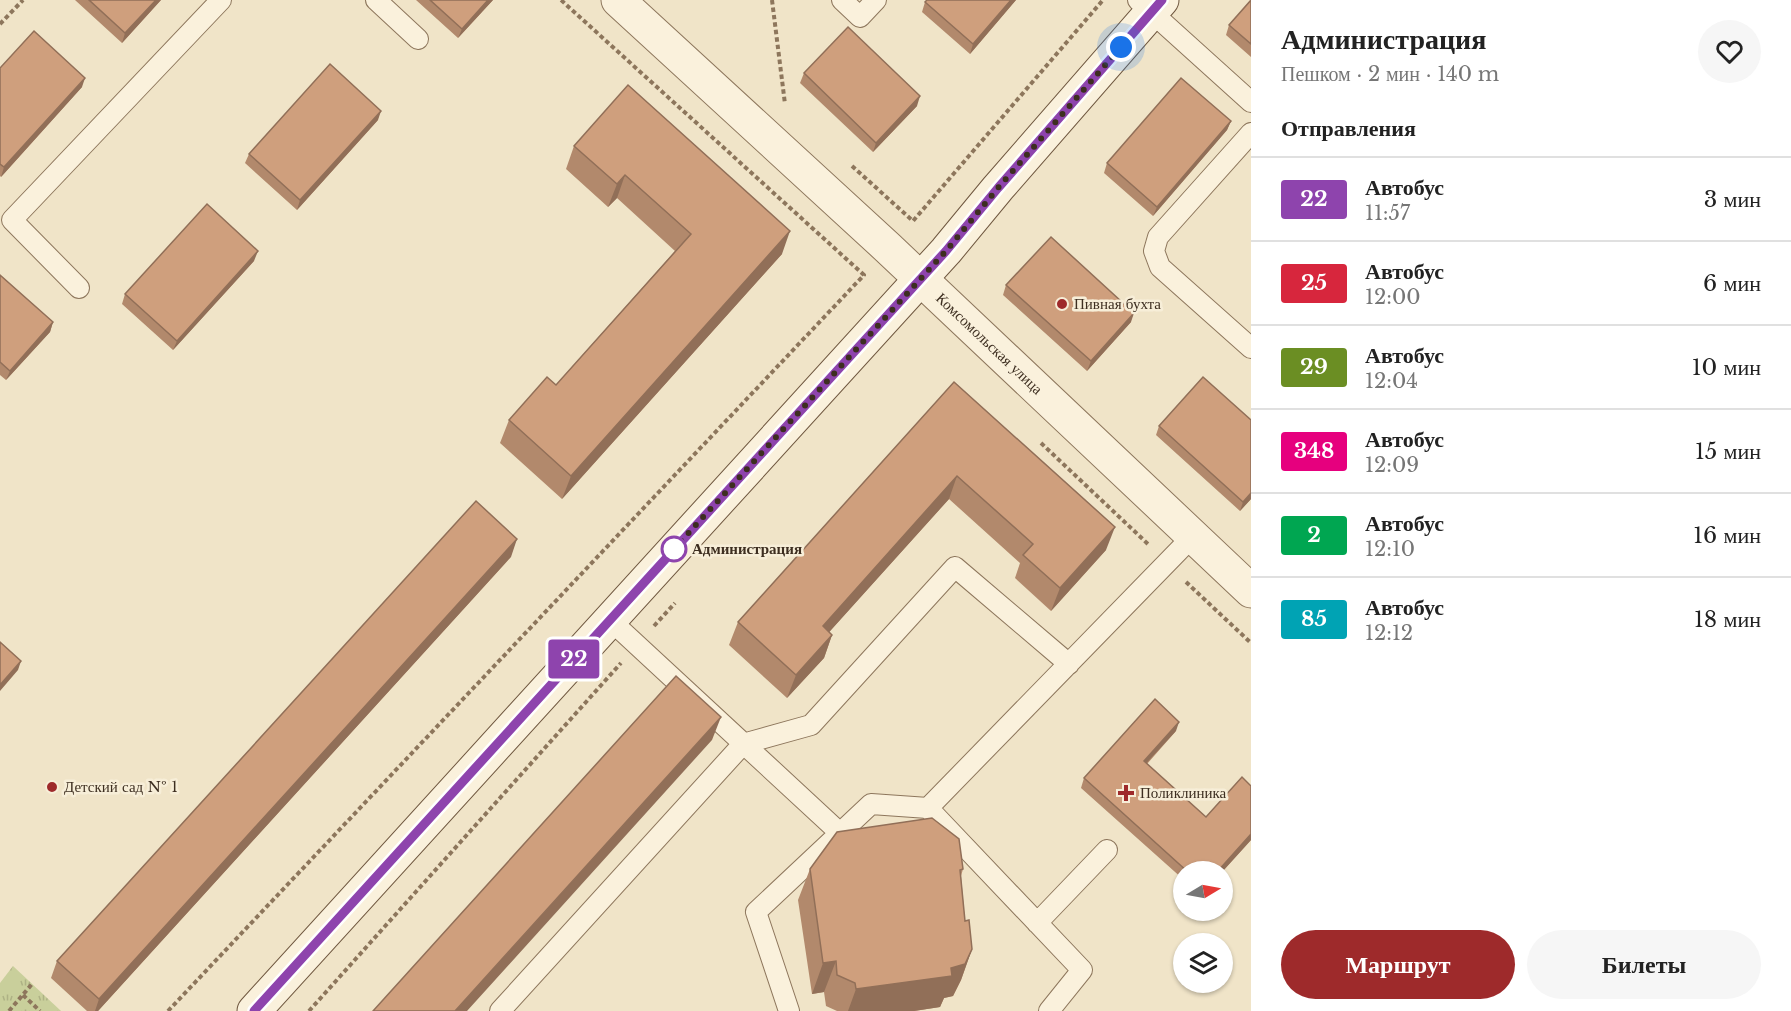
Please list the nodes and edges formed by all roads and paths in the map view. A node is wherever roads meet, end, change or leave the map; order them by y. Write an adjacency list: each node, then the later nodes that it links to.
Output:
1 (23, 0): 11 (path)
2 (220, 0): 18 (lane)
3 (376, 0): 12 (lane)
4 (561, 0): 38 (path)
5 (618, 0): 17 (street, Комсомольская улица)
6 (772, 0): 14 (path)
7 (842, 0): 8 (lane)
8 (876, 0)
9 (1103, 0): 16 (path)
10 (1151, 4): 13 (lane); 17 (street)
11 (0, 24)
12 (418, 39)
13 (1251, 102)
14 (784, 104)
15 (1251, 133): 19 (lane)
16 (913, 221)
17 (920, 279): 21 (street, Комсомольская улица); 25 (street)
18 (79, 288)
19 (1251, 348)
20 (1040, 442): 22 (path)
21 (1193, 536): 22 (lane); 23 (street, Комсомольская улица)
22 (1167, 563): 26 (path); 28 (lane)
23 (1247, 578)
24 (676, 601): 27 (path)
25 (610, 620): 27 (lane); 39 (street)
26 (1251, 644)
27 (637, 645): 29 (lane); 40 (path)
28 (1069, 664): 29 (lane); 30 (lane)
29 (743, 744): 31 (lane); 41 (lane)
30 (928, 808): 31 (lane); 33 (lane)
31 (840, 833): 42 (lane)
32 (1107, 849): 33 (lane)
33 (1037, 923): 43 (lane)
34 (32, 984): 35 (path)
35 (23, 995): 36 (path); 37 (path)
36 (9, 1011)
37 (40, 1011)
38 (168, 1011)
39 (254, 1011)
40 (309, 1011)
41 (500, 1011)
42 (789, 1011)
43 (1049, 1011)

